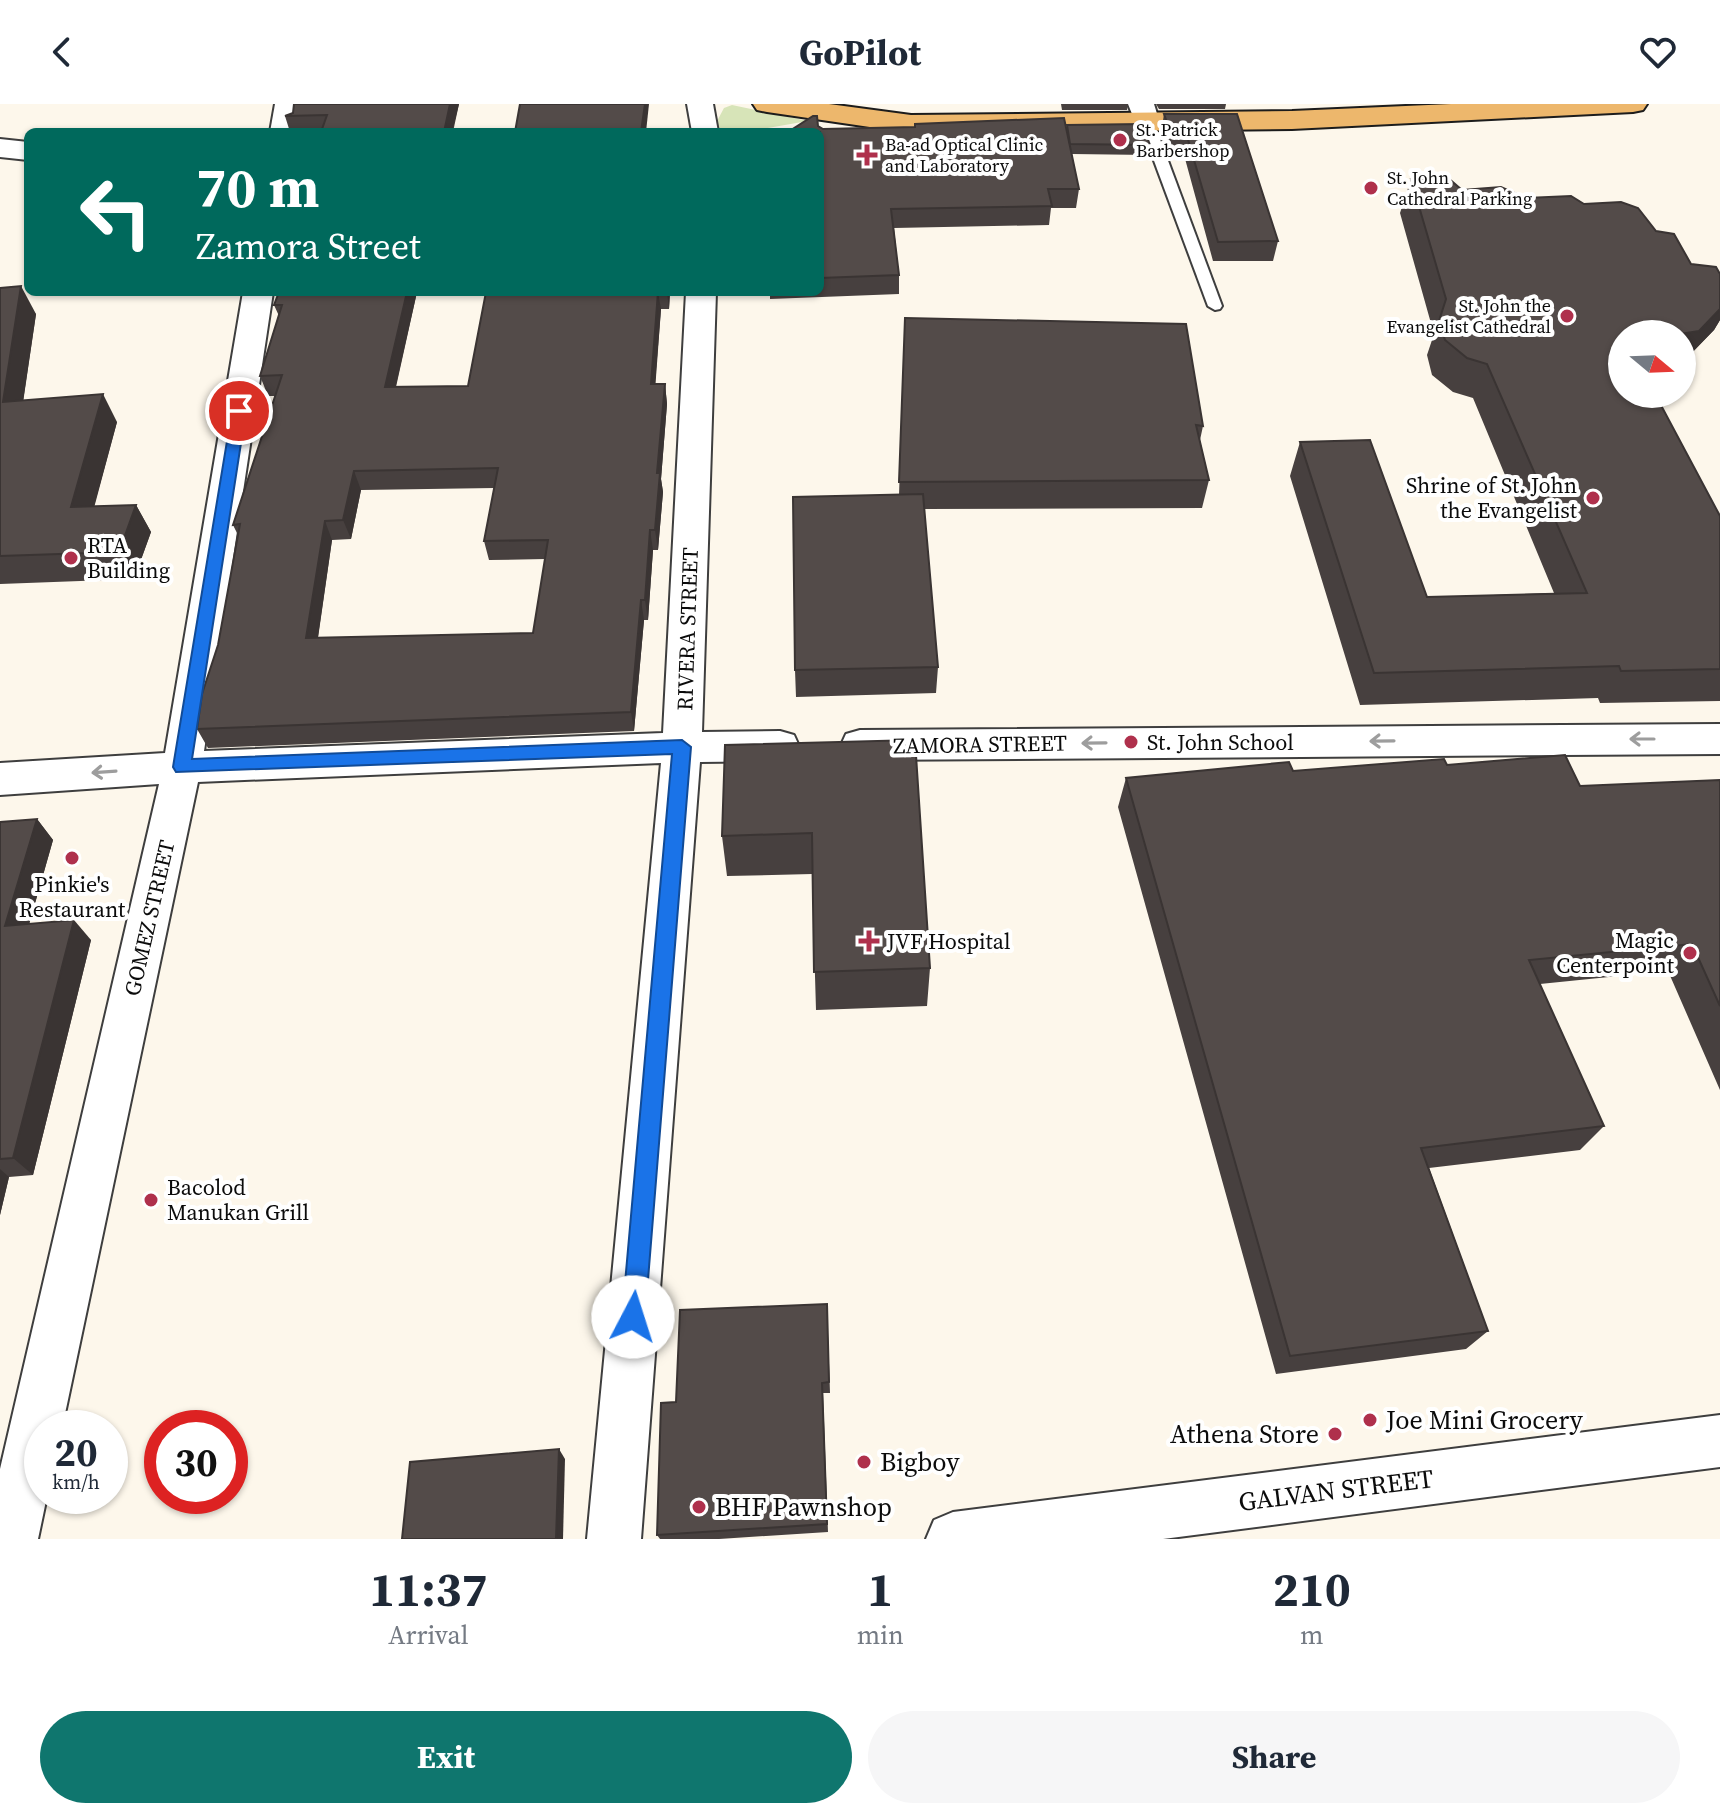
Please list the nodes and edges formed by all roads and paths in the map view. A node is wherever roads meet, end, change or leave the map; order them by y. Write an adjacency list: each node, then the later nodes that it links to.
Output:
1 (288, 104): 8 (street)
2 (700, 104): 9 (street)
3 (767, 104): 6 (main road)
4 (1633, 104): 5 (main road)
5 (1144, 114): 7 (main road); 14 (lane)
6 (833, 117): 7 (street)
7 (911, 124)
8 (284, 128)
9 (704, 128)
10 (0, 148): 11 (street)
11 (24, 151)
12 (257, 296): 17 (street, GOMEZ STREET)
13 (701, 296): 16 (street, RIVERA STREET)
14 (1215, 306)
15 (1720, 739): 16 (street, ZAMORA STREET, one-way to 16)
16 (682, 747): 17 (street, ZAMORA STREET); 21 (street, RIVERA STREET)
17 (182, 767): 18 (street, ZAMORA STREET, one-way to 18); 20 (street, GOMEZ STREET)
18 (0, 779)
19 (1720, 1441): 22 (street, GALVAN STREET)
20 (11, 1539)
21 (614, 1539)
22 (953, 1539)

